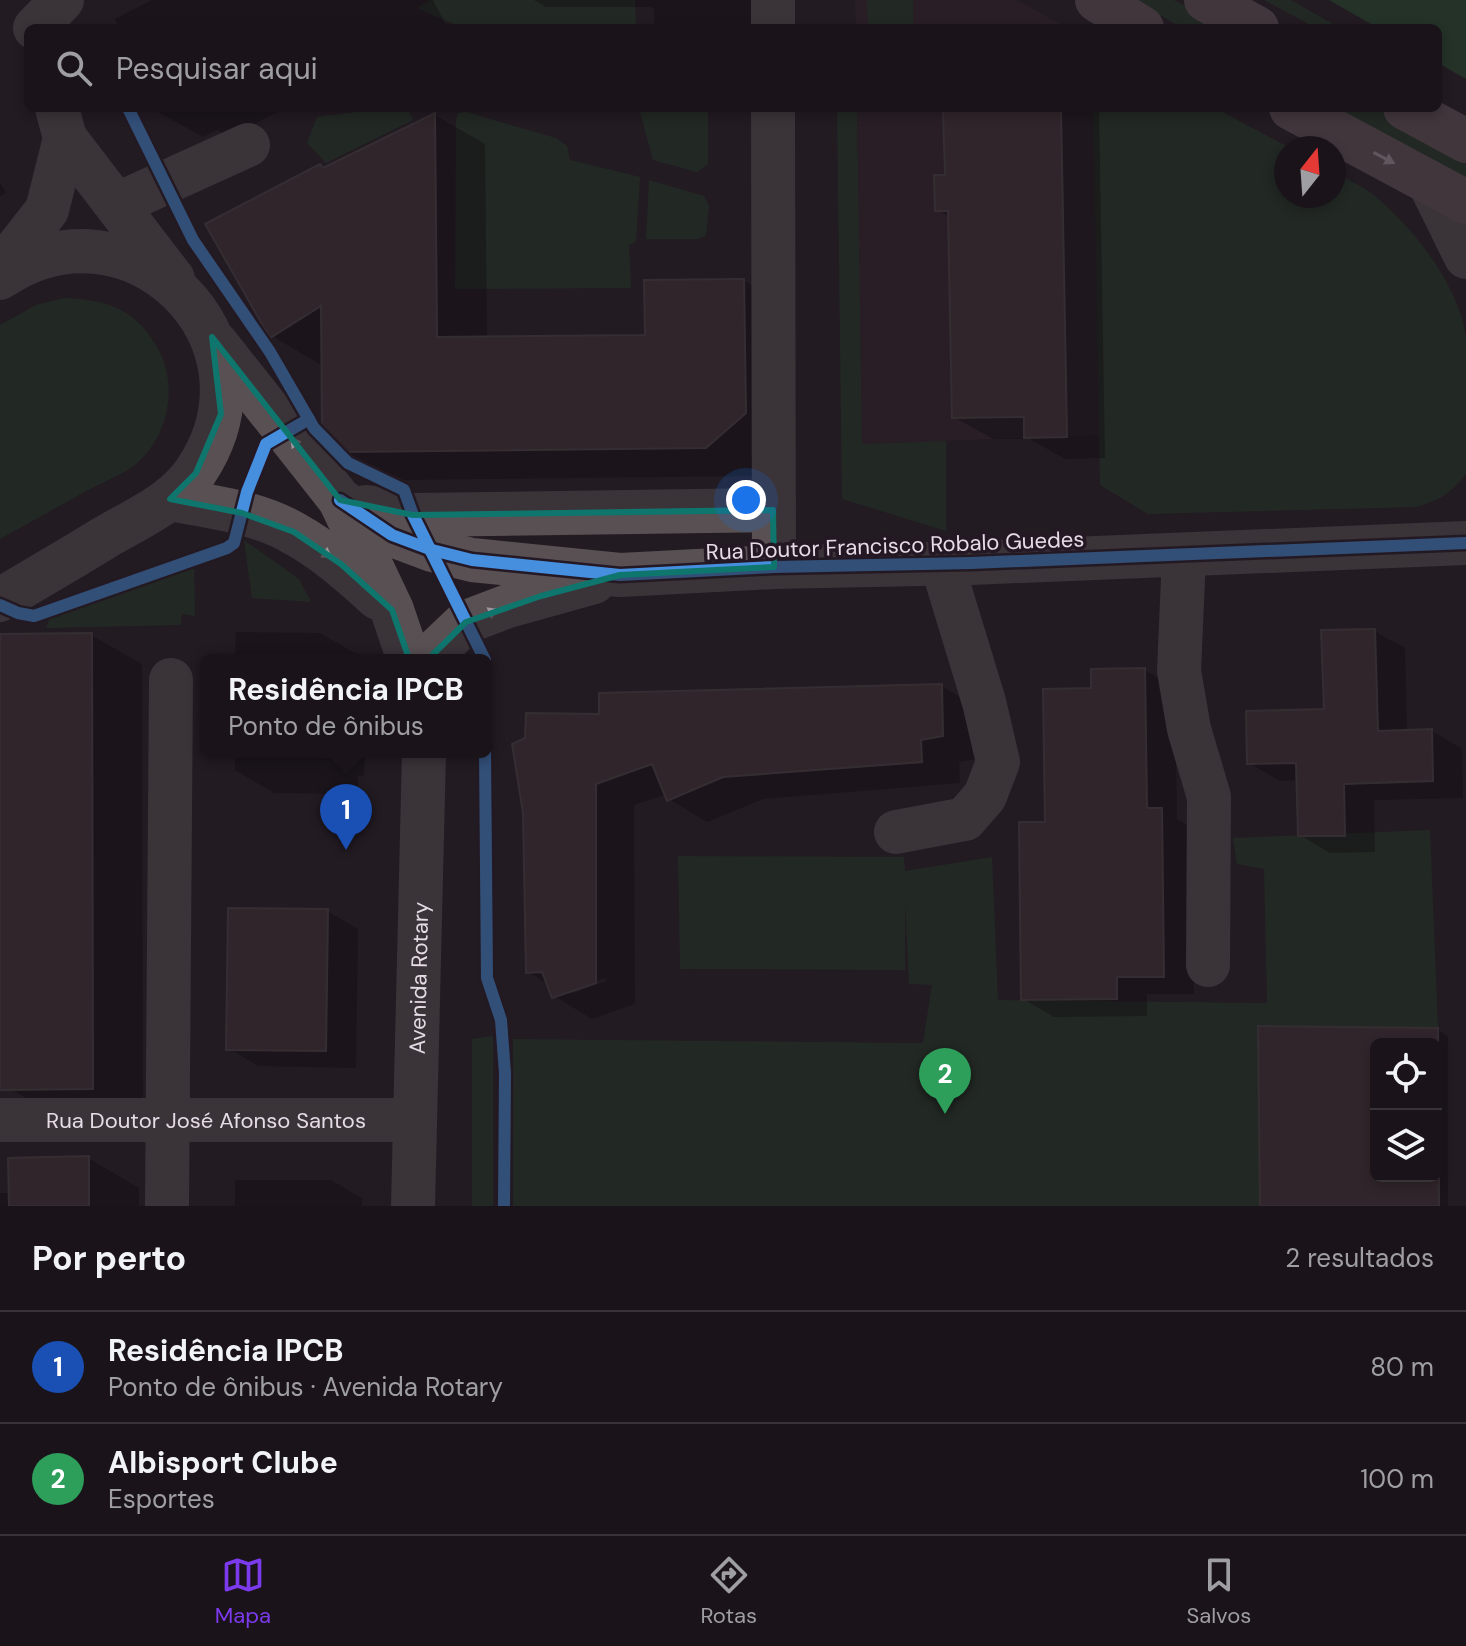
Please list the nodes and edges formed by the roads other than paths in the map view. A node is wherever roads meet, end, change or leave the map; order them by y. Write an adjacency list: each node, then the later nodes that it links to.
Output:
1 (27, 0): 6 (street)
2 (62, 0): 7 (street)
3 (773, 0): 8 (street)
4 (1097, 0): 9 (main road)
5 (1206, 0): 10 (main road)
6 (33, 24)
7 (38, 24)
8 (773, 24)
9 (1136, 24)
10 (1250, 24)
11 (773, 112): 26 (street)
12 (1298, 112): 17 (main road, one-way to 17)
13 (1412, 112): 15 (main road)
14 (61, 123): 18 (street); 20 (street)
15 (1466, 141)
16 (248, 145): 18 (street)
17 (1448, 192): 19 (street)
18 (118, 204): 22 (street)
19 (1466, 257)
20 (0, 270)
21 (0, 278): 22 (street)
22 (184, 294): 23 (street)
23 (212, 337): 24 (street); 25 (street, one-way to 23)
24 (170, 499): 32 (street); 33 (street, one-way to 33)
25 (340, 500): 26 (street); 31 (street, Rua Doutor Francisco Robalo Guedes); 33 (street)
26 (773, 510): 30 (street)
27 (1466, 543): 28 (street, Rua Doutor Francisco Robalo Guedes)
28 (1184, 555): 29 (street, Rua Doutor Francisco Robalo Guedes); 39 (street)
29 (942, 564): 30 (street, Rua Doutor Francisco Robalo Guedes); 38 (street)
30 (774, 567): 31 (street, Rua Doutor Francisco Robalo Guedes)
31 (620, 575): 35 (street, Rua Doutor Francisco Robalo Guedes, one-way to 31)
32 (0, 600)
33 (392, 610): 34 (street)
34 (407, 654)
35 (432, 654)
36 (171, 680): 40 (street)
37 (424, 758): 42 (street, Avenida Rotary)
38 (896, 832)
39 (1208, 965)
40 (167, 1119): 41 (street, Rua Doutor José Afonso Santos); 42 (street, Rua Doutor José Afonso Santos); 43 (street)
41 (0, 1120)
42 (413, 1120): 44 (street, Avenida Rotary)
43 (167, 1206)
44 (413, 1206)

